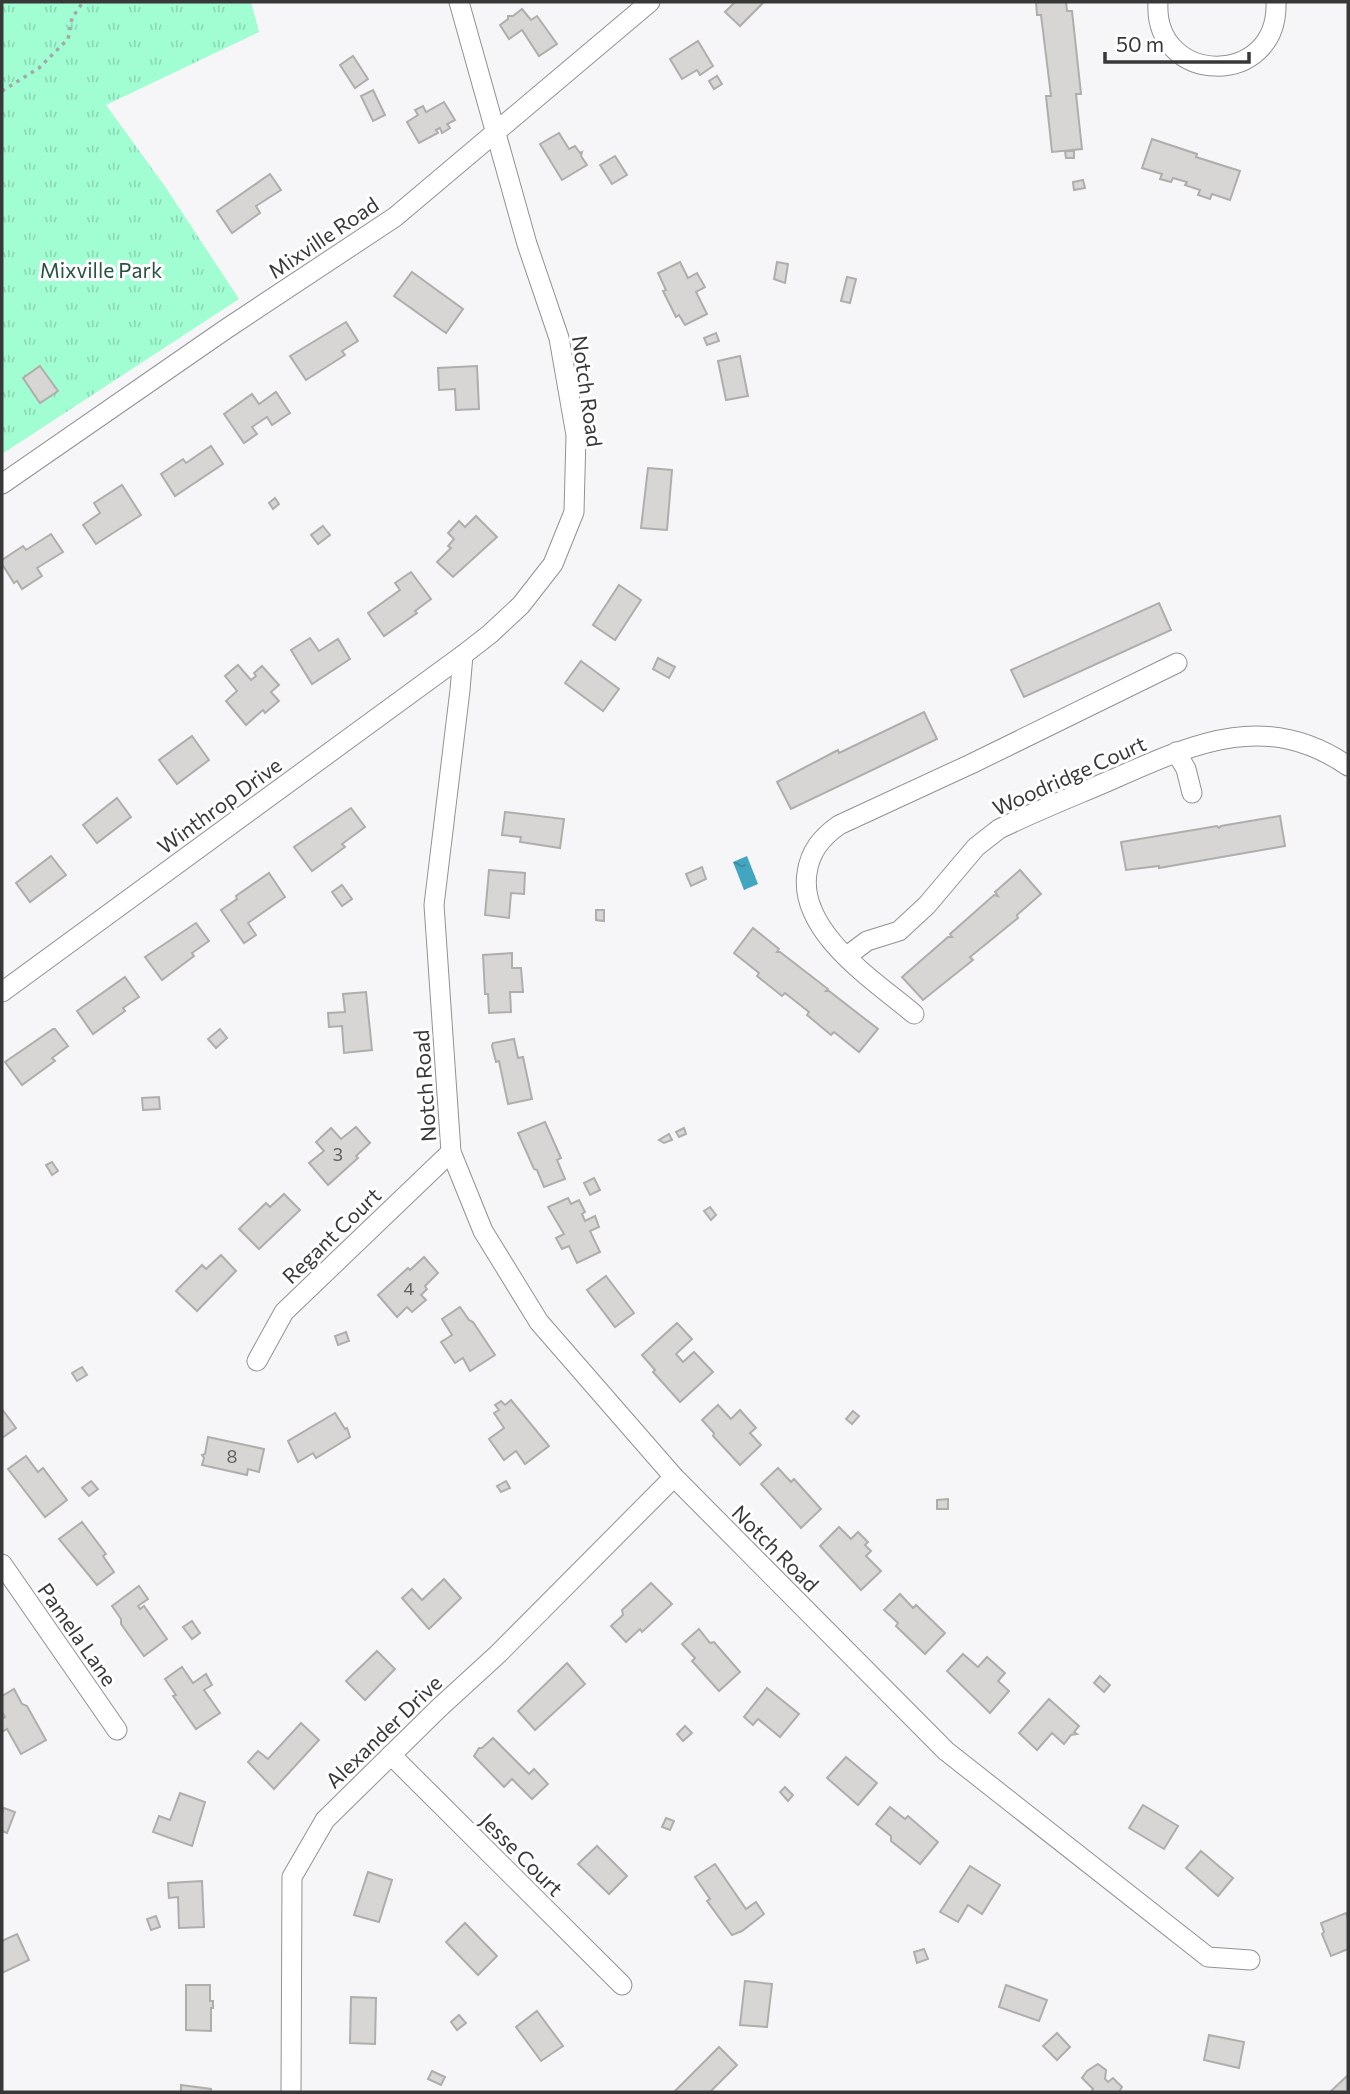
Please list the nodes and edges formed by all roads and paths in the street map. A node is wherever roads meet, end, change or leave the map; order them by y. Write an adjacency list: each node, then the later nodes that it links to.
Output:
1 (83, 2): 6 (path)
2 (459, 2): 7 (street, Notch Road)
3 (650, 2): 7 (street, Mixville Road)
4 (1158, 2): 5 (street)
5 (1276, 2)
6 (2, 90)
7 (495, 132): 8 (street, Mixville Road); 9 (street, Notch Road)
8 (2, 484)
9 (463, 654): 15 (street, Winthrop Drive); 17 (street, Notch Road)
10 (1177, 663): 14 (street)
11 (1176, 752): 12 (street, Woodridge Court); 13 (street); 14 (street, Woodridge Court)
12 (1348, 766)
13 (1192, 793)
14 (846, 956): 16 (street)
15 (2, 992)
16 (914, 1014)
17 (451, 1152): 18 (street, Regant Court); 19 (street, Notch Road)
18 (257, 1362)
19 (674, 1478): 22 (street, Alexander Drive); 23 (street, Notch Road)
20 (2, 1564): 21 (street, Pamela Lane)
21 (117, 1730)
22 (391, 1755): 24 (street, Jesse Court); 25 (street, Alexander Drive)
23 (1250, 1960)
24 (622, 1985)
25 (291, 2092)

